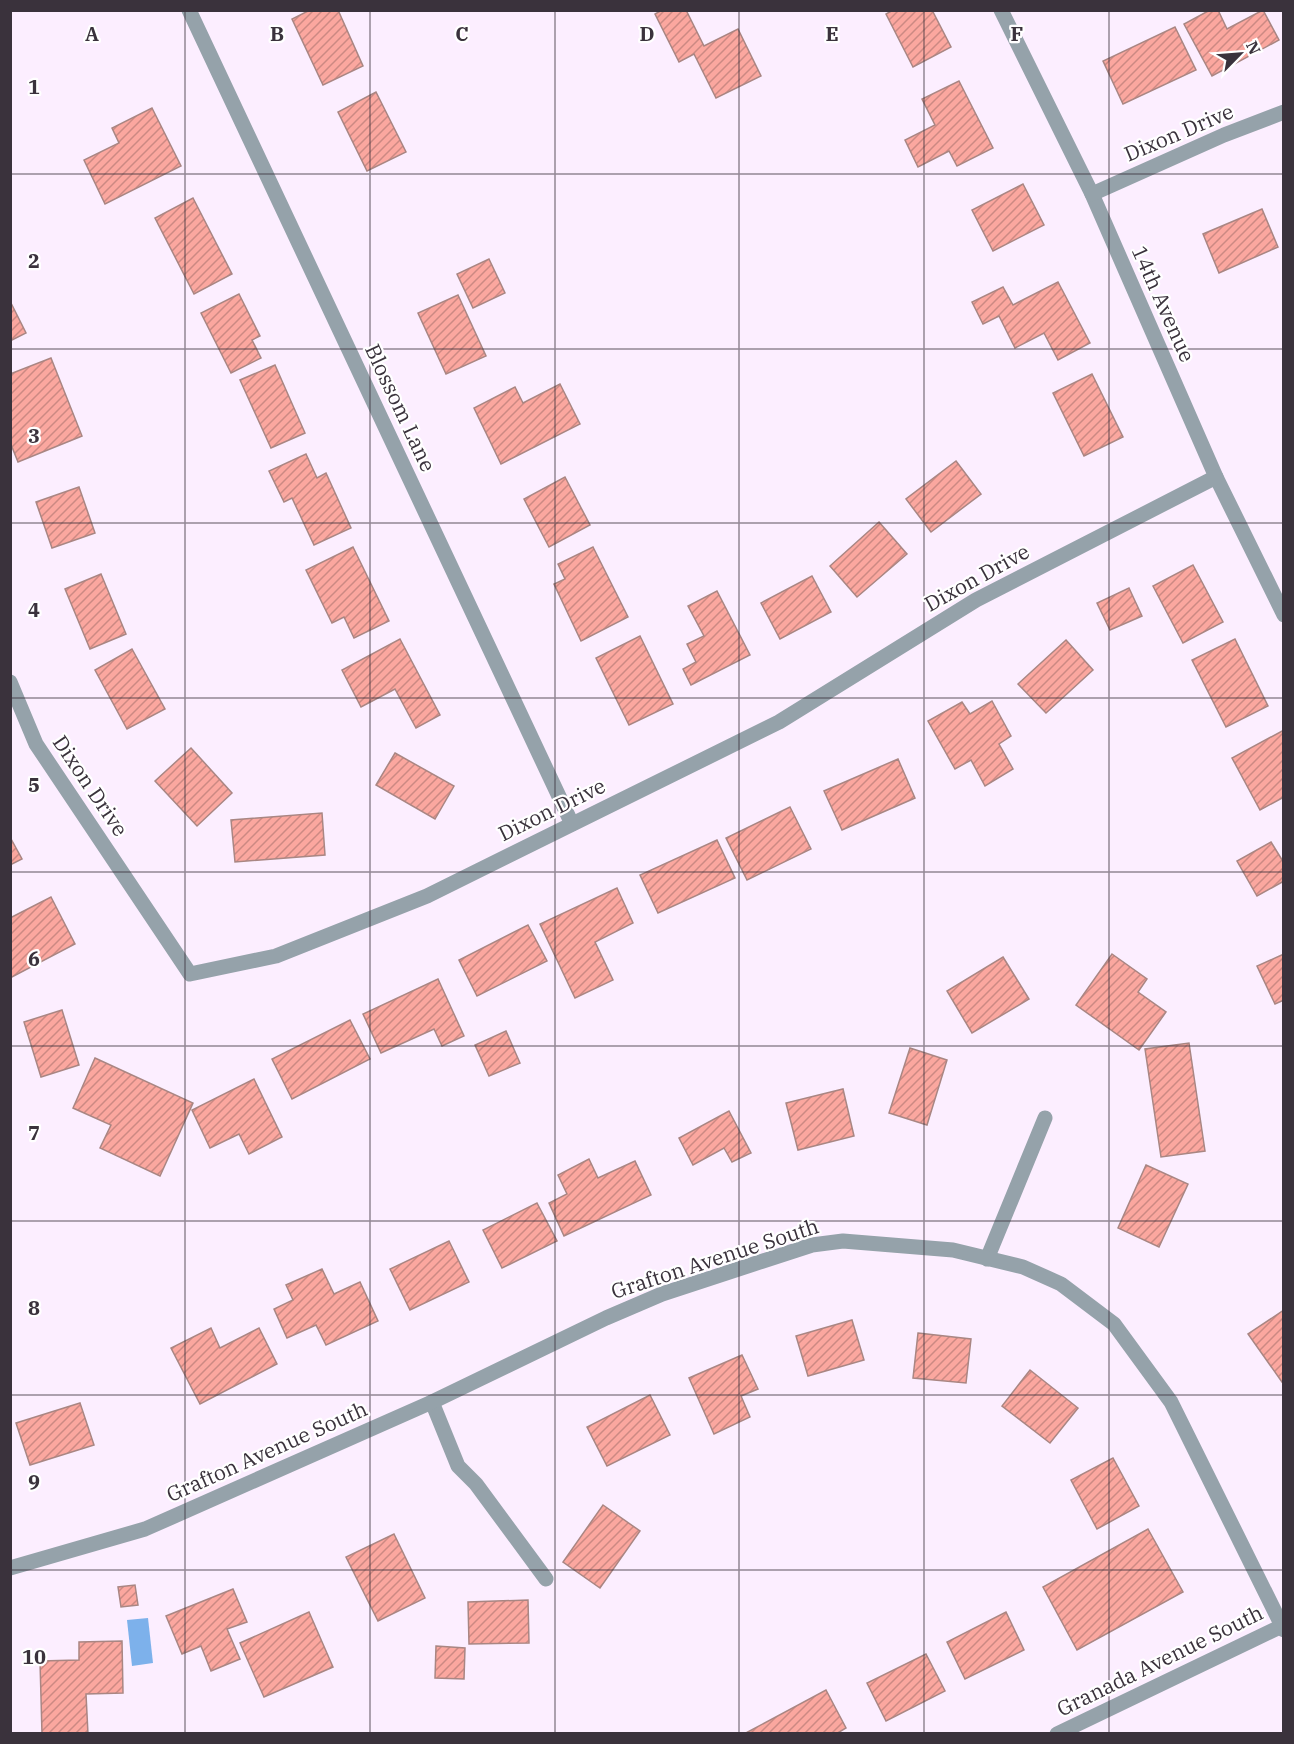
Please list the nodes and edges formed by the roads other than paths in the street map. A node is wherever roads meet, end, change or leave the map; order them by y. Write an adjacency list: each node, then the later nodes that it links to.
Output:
1 (189, 10): 8 (street, Blossom Lane)
2 (1001, 10): 4 (street, 14th Avenue)
3 (1284, 112): 4 (street, Dixon Drive)
4 (1092, 194): 5 (street, 14th Avenue)
5 (1216, 477): 6 (street, 14th Avenue); 8 (street, Dixon Drive)
6 (1284, 615)
7 (10, 682): 8 (street, Dixon Drive)
8 (572, 824)
9 (1044, 1118): 10 (street)
10 (987, 1258): 11 (street, Grafton Avenue South); 14 (street, Grafton Avenue South)
11 (432, 1402): 12 (street, Grafton Avenue South); 13 (street)
12 (10, 1568)
13 (546, 1579)
14 (1283, 1628): 15 (street, Granada Avenue South)
15 (1057, 1734)

